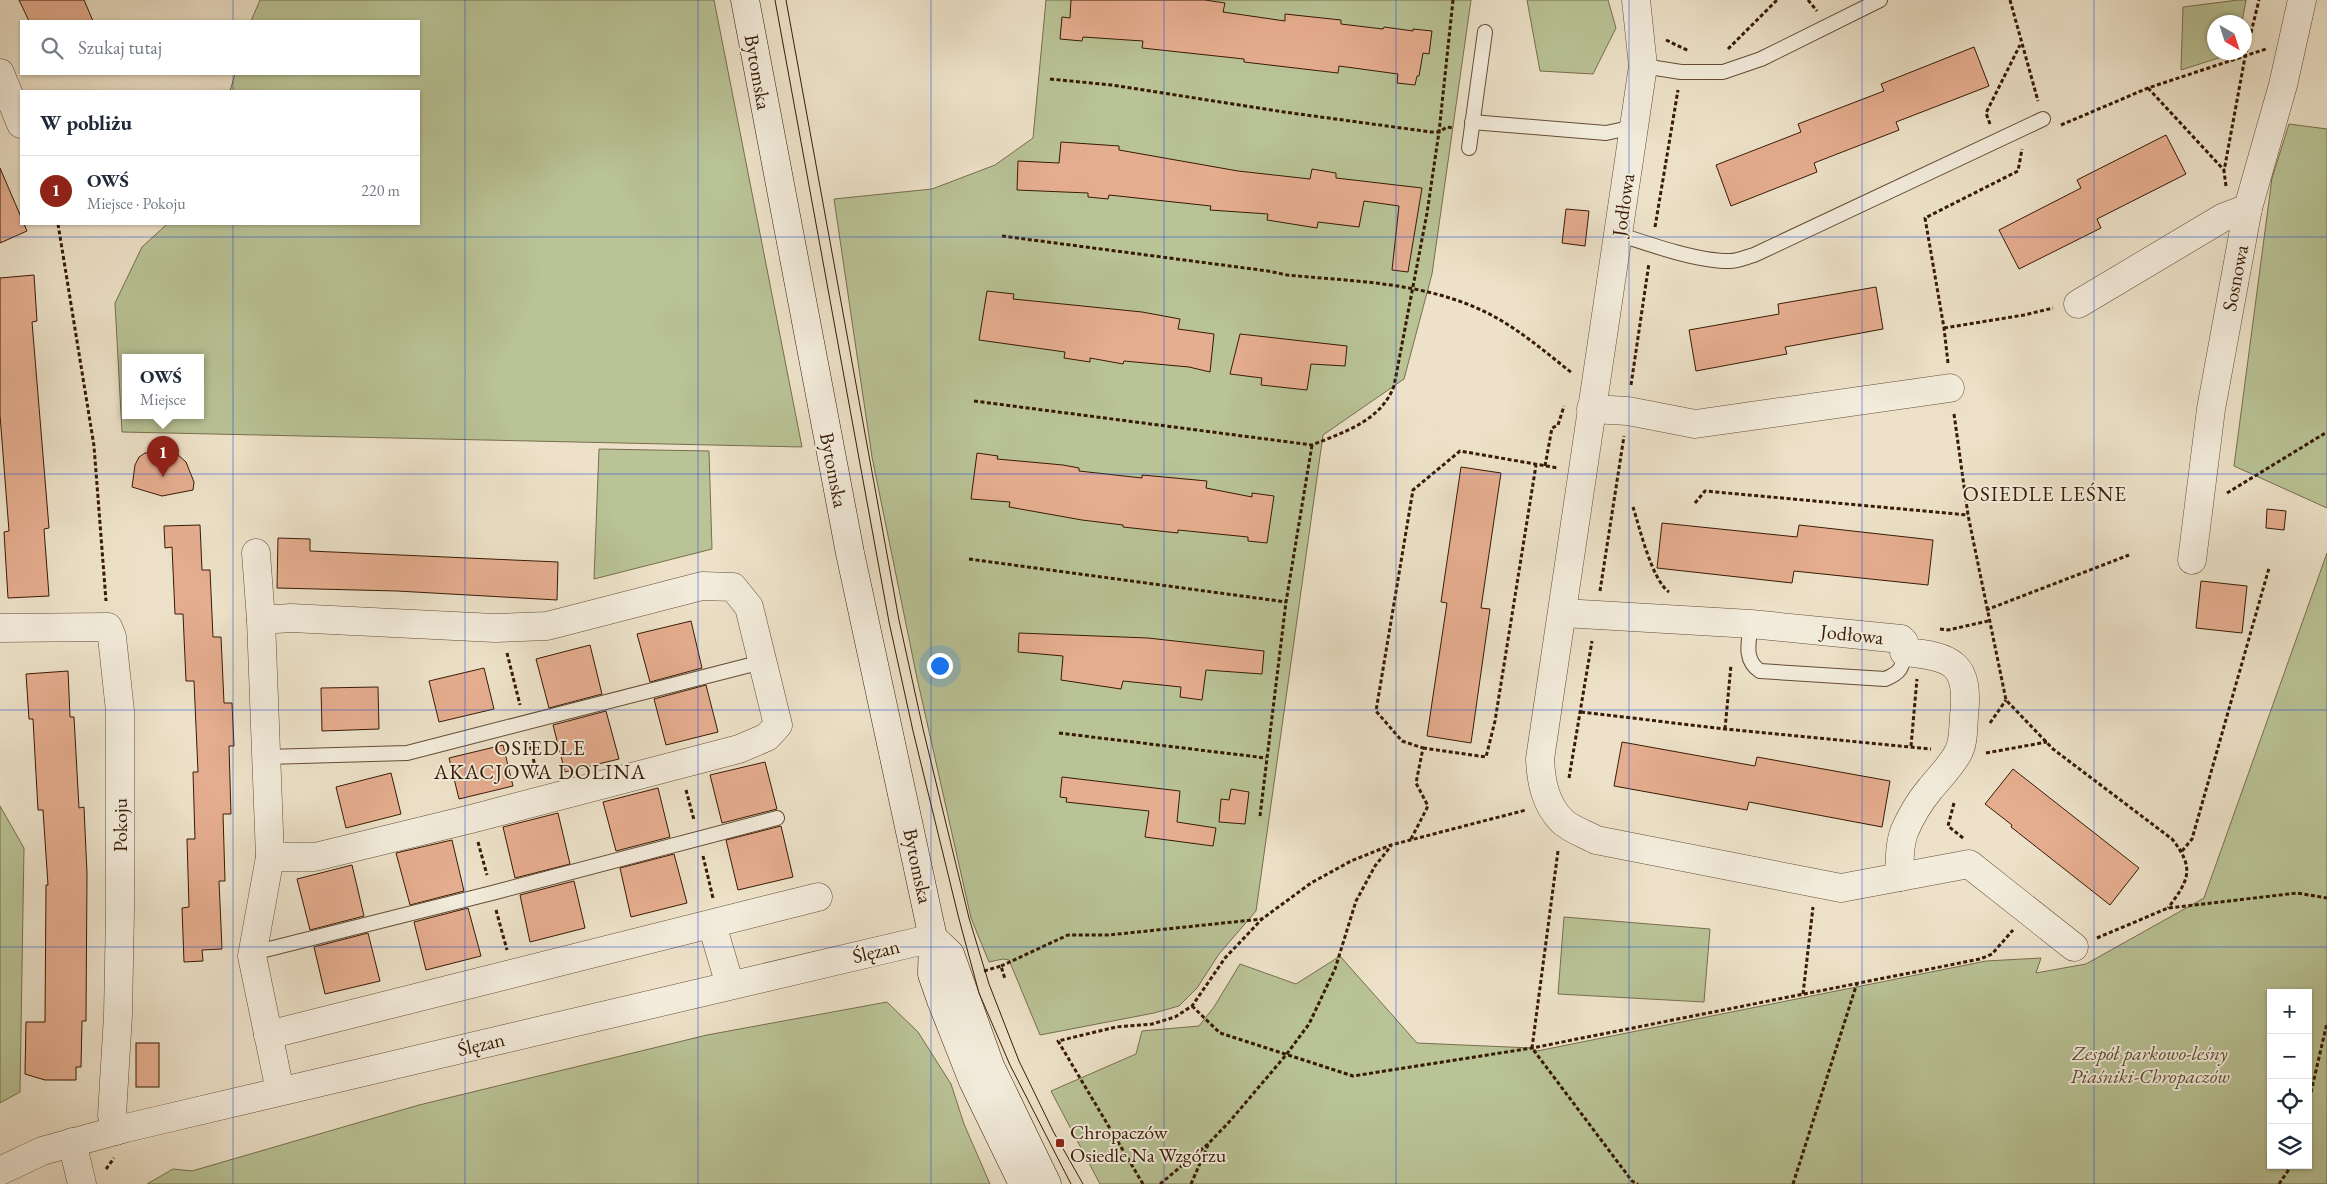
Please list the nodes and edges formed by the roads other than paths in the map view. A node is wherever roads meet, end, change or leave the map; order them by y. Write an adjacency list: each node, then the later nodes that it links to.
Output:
1 (745, 0): 32 (street, Bytomska)
2 (1636, 0): 6 (street, Jodłowa)
3 (1880, 0): 6 (lane)
4 (2302, 0): 13 (street, Sosnowa)
5 (1484, 32): 10 (lane)
6 (1643, 66): 11 (street, Jodłowa)
7 (0, 73): 9 (street)
8 (2043, 119): 14 (lane)
9 (20, 122)
10 (1472, 127): 11 (lane); 12 (lane)
11 (1634, 127): 14 (street, Jodłowa)
12 (1469, 148)
13 (2236, 213): 15 (street); 19 (street, Sosnowa)
14 (1618, 234): 17 (street, Jodłowa)
15 (2078, 304)
16 (1950, 388): 17 (street)
17 (1592, 409): 20 (street, Jodłowa)
18 (256, 552): 21 (street)
19 (2192, 560)
20 (1563, 612): 22 (street, Jodłowa); 29 (street, Jodłowa)
21 (261, 620): 25 (street); 26 (street)
22 (1751, 624): 24 (street, Jodłowa); 24 (lane)
23 (0, 628): 38 (street, Pokoju)
24 (1904, 652): 29 (street, Jodłowa)
25 (762, 662): 26 (lane); 28 (street)
26 (266, 757): 28 (street)
27 (777, 818): 34 (lane)
28 (270, 857): 34 (street)
29 (1900, 877): 33 (street)
30 (818, 897): 31 (street)
31 (712, 925): 35 (street); 36 (street)
32 (933, 938): 35 (street, Ślęzan); 42 (street, Bytomska); 43 (street)
33 (2074, 947)
34 (253, 950): 36 (street)
35 (730, 985): 37 (street, Ślęzan)
36 (268, 1035): 37 (street)
37 (280, 1091): 38 (street, Ślęzan)
38 (114, 1131): 39 (street, Ślęzan)
39 (72, 1142): 40 (street, Ślęzan); 41 (street)
40 (0, 1171)
41 (82, 1184)
42 (1023, 1184)
43 (1047, 1184)

